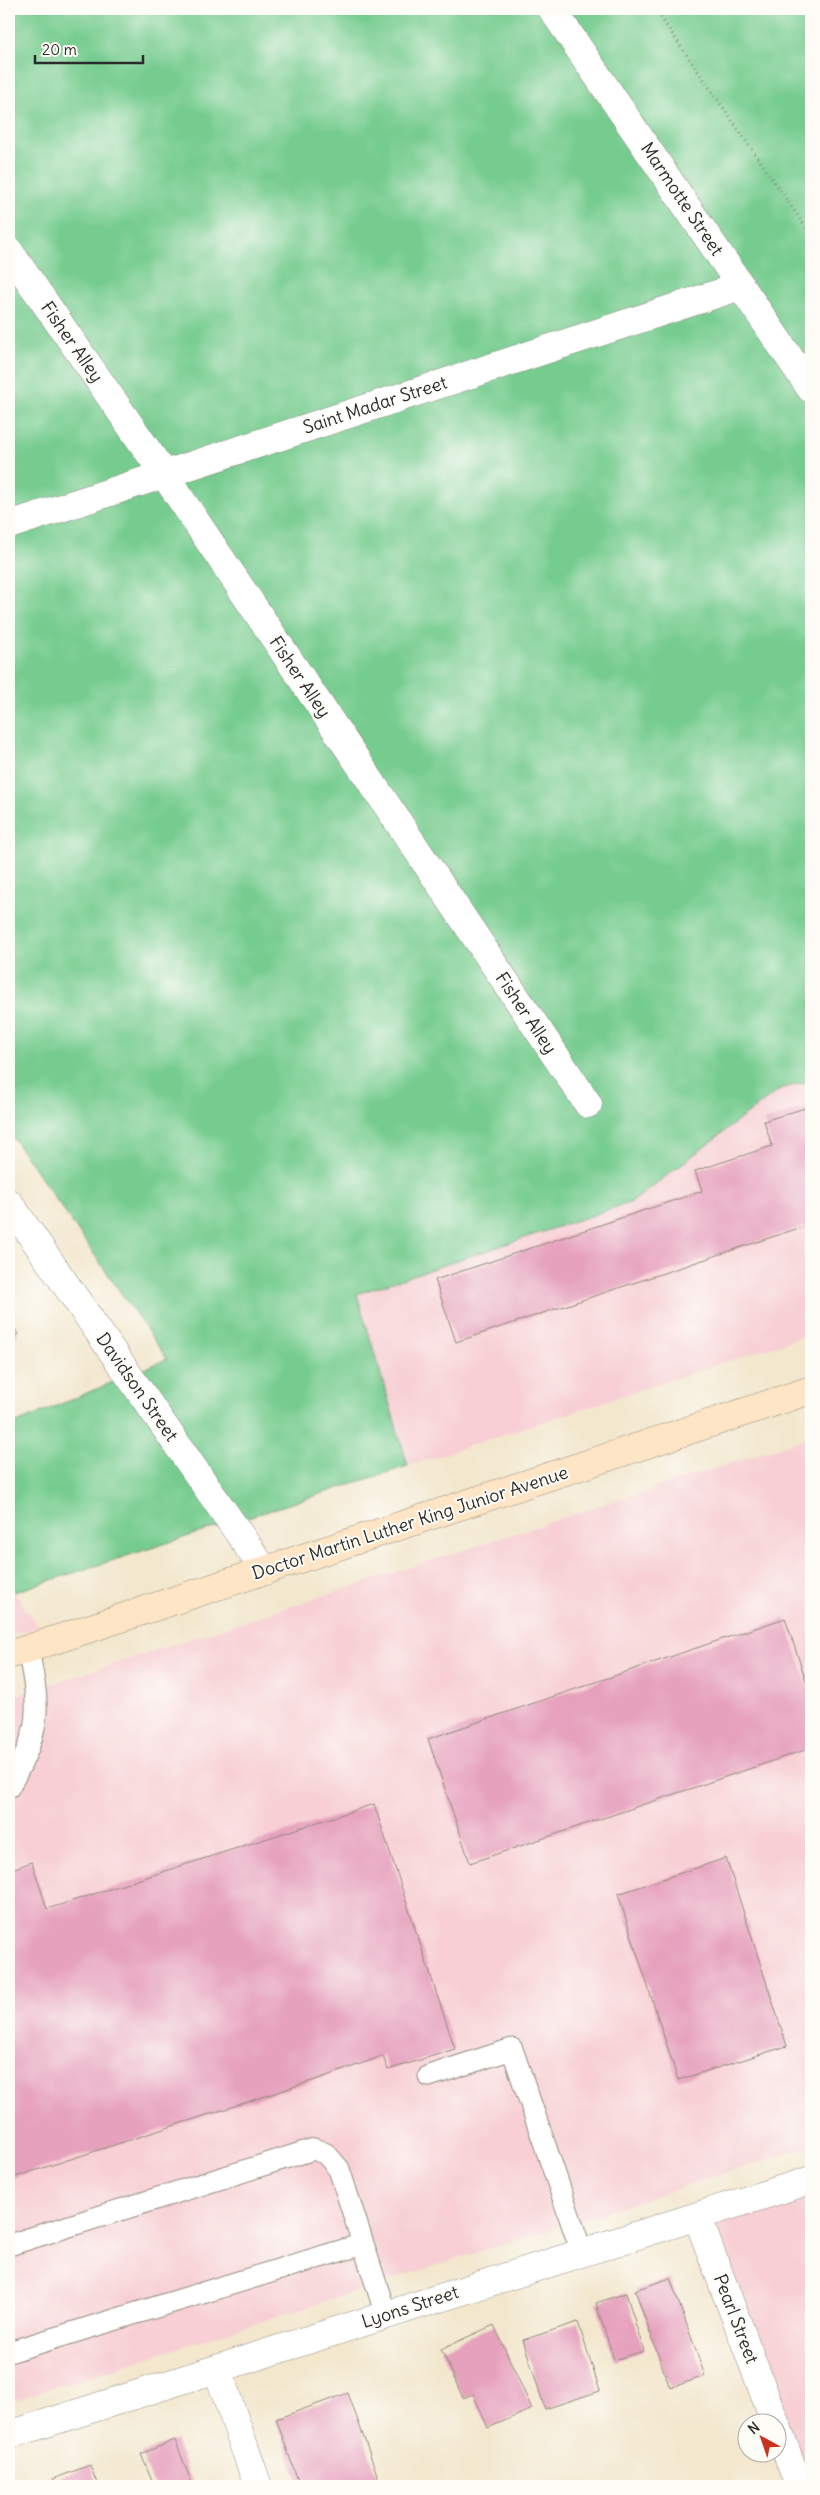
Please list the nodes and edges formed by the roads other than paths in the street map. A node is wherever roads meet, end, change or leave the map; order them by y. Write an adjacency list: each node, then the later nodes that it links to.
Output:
1 (552, 9): 3 (street, Marmotte Street)
2 (9, 251): 5 (street, Fisher Alley)
3 (741, 286): 4 (street, Marmotte Street); 5 (street, Saint Madar Street)
4 (811, 389)
5 (164, 474): 6 (street, Saint Madar Street); 7 (street, Fisher Alley)
6 (9, 525)
7 (588, 1104)
8 (9, 1203): 10 (street, Davidson Street)
9 (811, 1390): 10 (main road, Doctor Martin Luther King Junior Avenue)
10 (265, 1570): 11 (main road, Doctor Martin Luther King Junior Avenue)
11 (19, 1652): 12 (lane)
12 (9, 1787)
13 (429, 2076): 18 (lane)
14 (811, 2180): 15 (street, Lyons Street)
15 (697, 2216): 18 (street, Lyons Street); 22 (street, Pearl Street)
16 (363, 2244): 17 (lane); 19 (lane); 20 (lane)
17 (9, 2245)
18 (582, 2252): 19 (street, Lyons Street)
19 (386, 2315): 21 (street, Lyons Street)
20 (9, 2352)
21 (217, 2369): 23 (street, Lyons Street); 25 (street)
22 (771, 2412)
23 (9, 2435)
24 (788, 2457): 26 (street)
25 (258, 2486)
26 (799, 2486)

